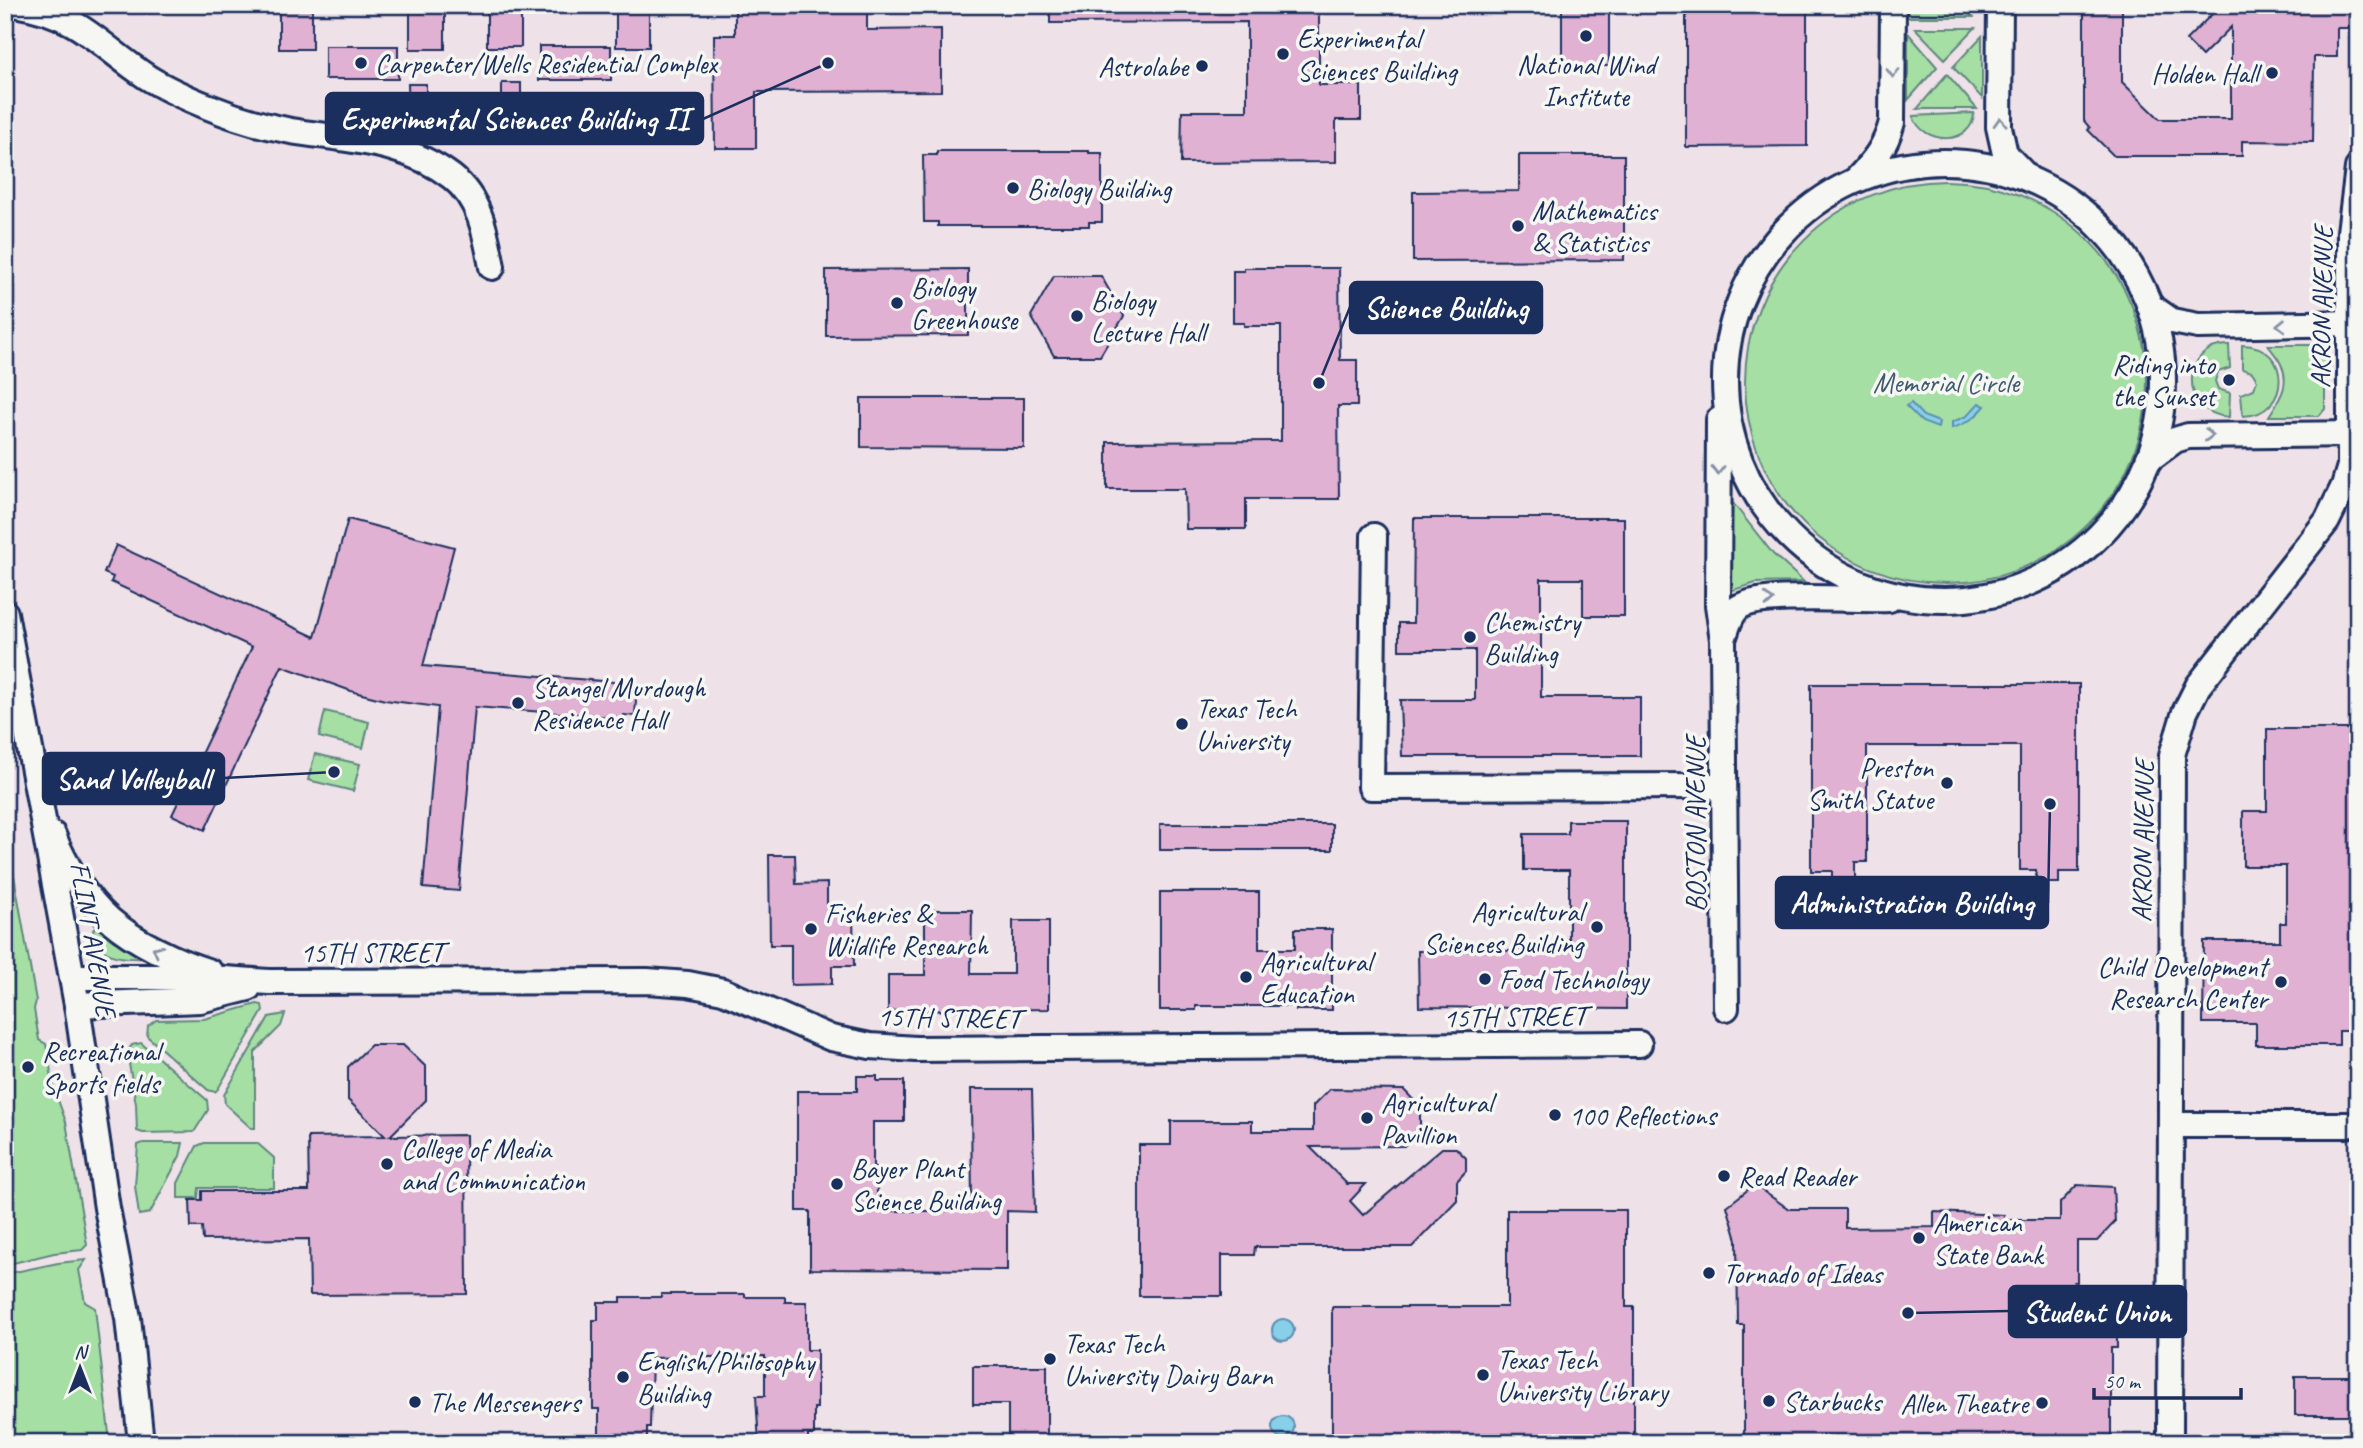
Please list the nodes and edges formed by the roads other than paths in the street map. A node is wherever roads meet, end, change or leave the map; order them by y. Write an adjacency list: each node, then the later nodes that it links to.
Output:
1 (19, 5): 7 (street)
2 (1893, 5): 6 (street, one-way to 6)
3 (2000, 5): 5 (street, one-way to 3)
4 (2358, 168): 9 (street, AKRON AVENUE)
5 (2030, 180): 6 (street); 8 (street)
6 (1854, 181): 10 (street)
7 (492, 267)
8 (2150, 305): 9 (street, one-way to 8); 12 (street)
9 (2353, 324): 11 (street, AKRON AVENUE)
10 (1724, 378): 14 (street); 16 (street, BOSTON AVENUE, one-way to 16)
11 (2354, 434): 12 (street, one-way to 11); 24 (street, AKRON AVENUE)
12 (2148, 460): 14 (street)
13 (1374, 536): 17 (street)
14 (1918, 598): 16 (street, BOSTON AVENUE, one-way to 14)
15 (5, 613): 18 (street, FLINT AVENUE)
16 (1723, 640): 17 (street, BOSTON AVENUE)
17 (1724, 786): 22 (street, BOSTON AVENUE)
18 (36, 787): 19 (street, FLINT AVENUE); 20 (street, one-way to 18)
19 (72, 976): 20 (street, 15TH STREET); 21 (street, FLINT AVENUE)
20 (269, 982): 21 (street, 15TH STREET); 23 (street, 15TH STREET)
21 (77, 1004): 26 (street, FLINT AVENUE)
22 (1726, 1008)
23 (1639, 1044)
24 (2172, 1125): 25 (street); 27 (street, AKRON AVENUE)
25 (2347, 1125)
26 (141, 1443)
27 (2170, 1443)

